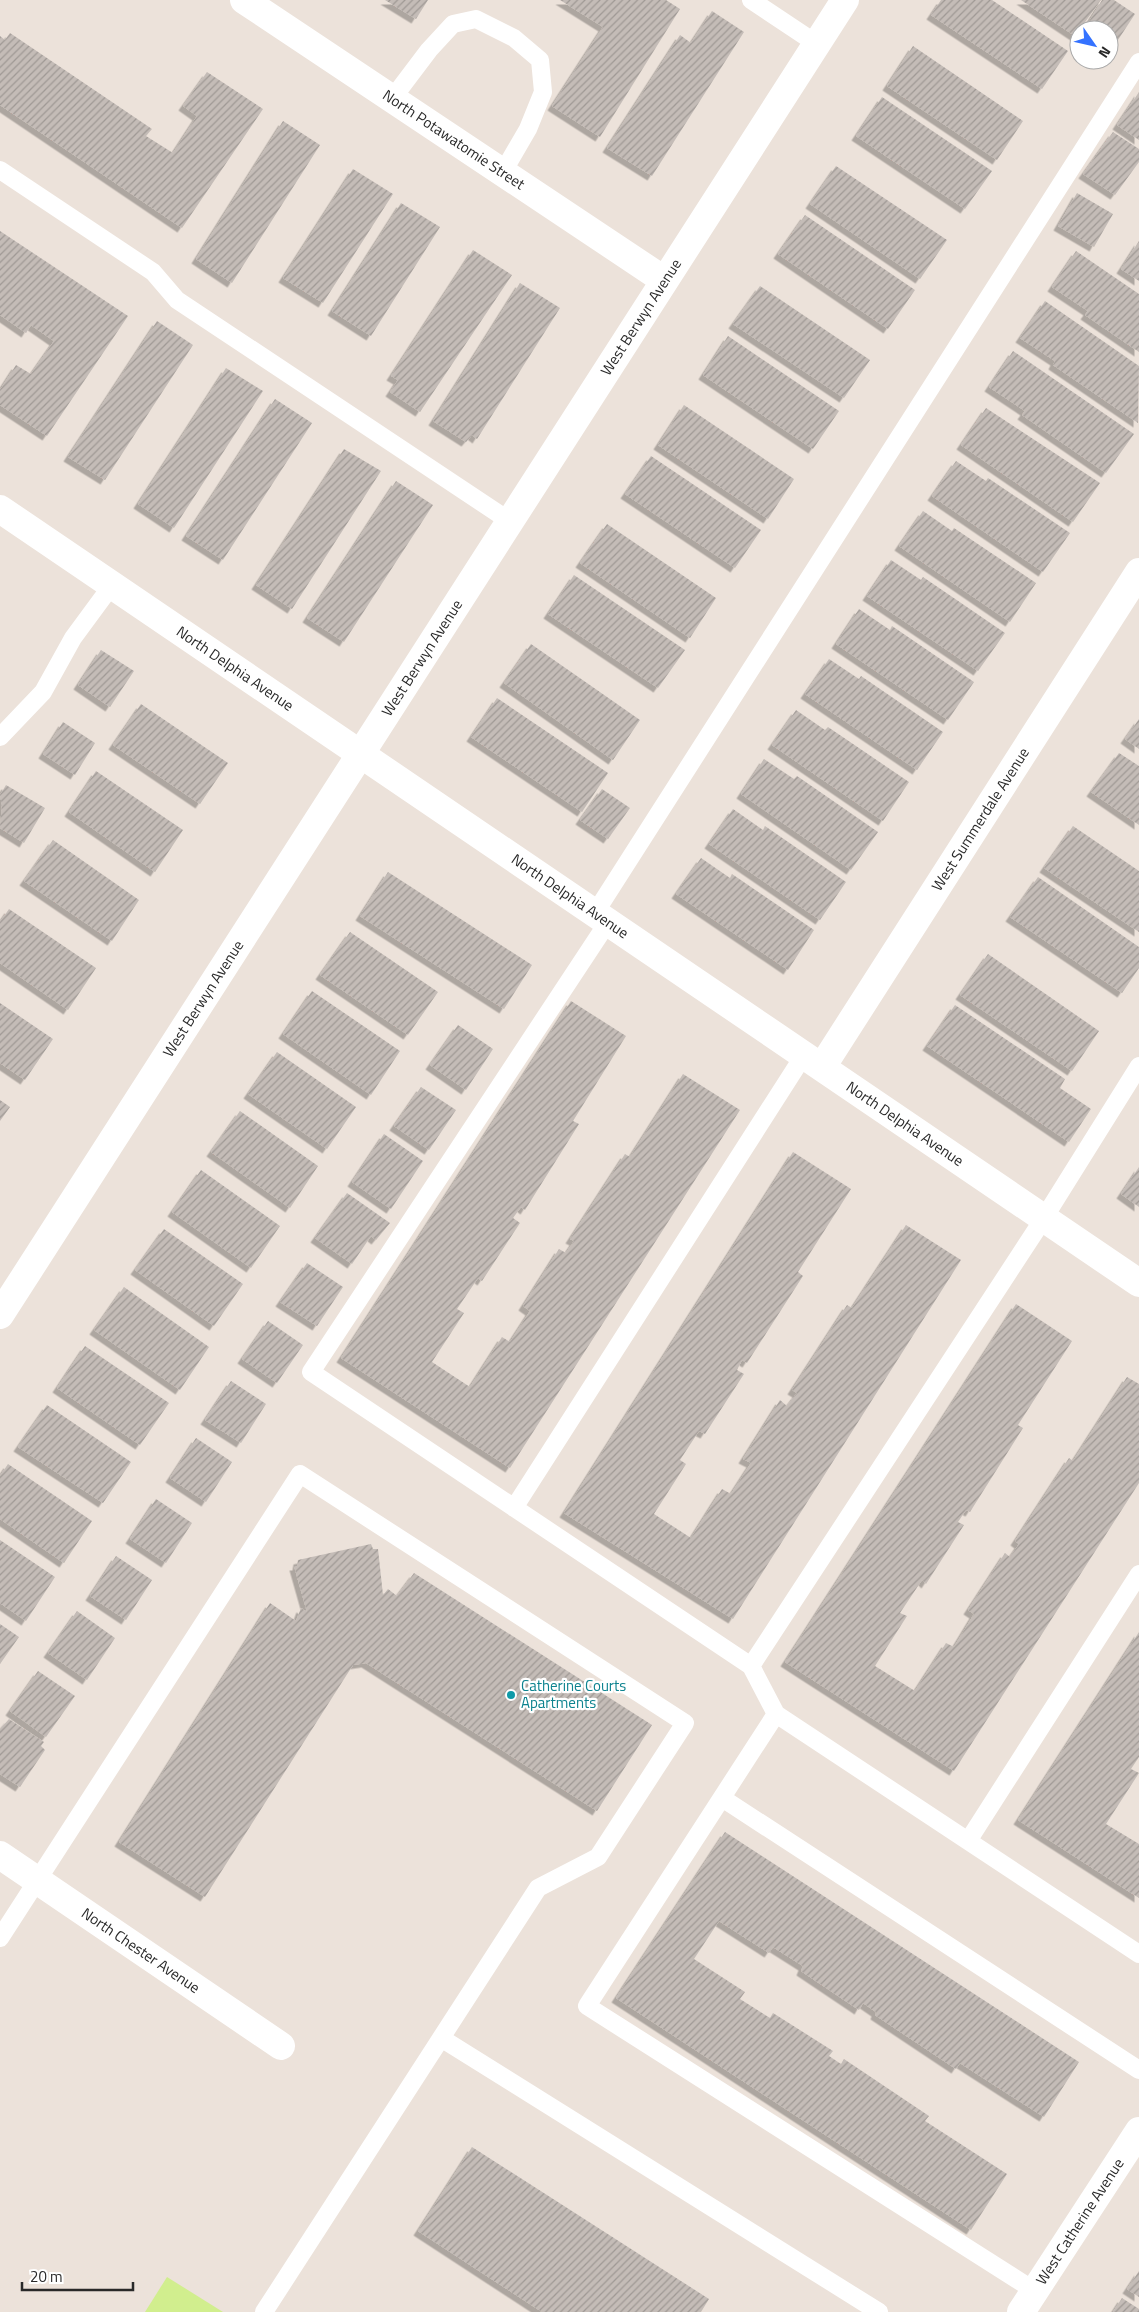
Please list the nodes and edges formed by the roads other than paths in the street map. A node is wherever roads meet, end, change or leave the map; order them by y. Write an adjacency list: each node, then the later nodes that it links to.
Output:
1 (244, 0): 6 (street, North Potawatomie Street)
2 (751, 0): 4 (lane)
3 (845, 0): 4 (street, West Berwyn Avenue)
4 (817, 44): 9 (street, West Berwyn Avenue)
5 (1139, 62): 16 (lane)
6 (392, 99): 8 (street, North Potawatomie Street); 8 (lane)
7 (0, 170): 11 (lane)
8 (503, 172): 9 (street, North Potawatomie Street)
9 (664, 280): 11 (street, West Berwyn Avenue)
10 (0, 509): 13 (street, North Delphia Avenue)
11 (511, 522): 15 (street, West Berwyn Avenue)
12 (1139, 572): 17 (street, West Summerdale Avenue)
13 (112, 585): 14 (lane); 15 (street, North Delphia Avenue)
14 (0, 737)
15 (361, 754): 16 (street, North Delphia Avenue); 21 (street, West Berwyn Avenue)
16 (602, 917): 17 (street, North Delphia Avenue); 22 (lane)
17 (813, 1061): 19 (street, North Delphia Avenue); 22 (lane)
18 (1139, 1066): 19 (lane)
19 (1044, 1218): 20 (street, North Delphia Avenue); 24 (lane)
20 (1139, 1282)
21 (0, 1315)
22 (514, 1508): 24 (lane)
23 (1139, 1574): 27 (lane)
24 (751, 1666): 25 (lane)
25 (776, 1714): 26 (lane); 27 (lane)
26 (722, 1798): 34 (lane); 36 (lane)
27 (968, 1841): 31 (lane)
28 (0, 1855): 29 (street, North Chester Avenue)
29 (37, 1880): 30 (lane); 32 (lane); 33 (street, North Chester Avenue)
30 (0, 1938)
31 (1139, 1954)
32 (441, 2038): 37 (lane); 38 (lane)
33 (281, 2046)
34 (1139, 2070)
35 (1139, 2131): 36 (street, West Catherine Avenue)
36 (1028, 2302)
37 (264, 2312)
38 (880, 2312)

